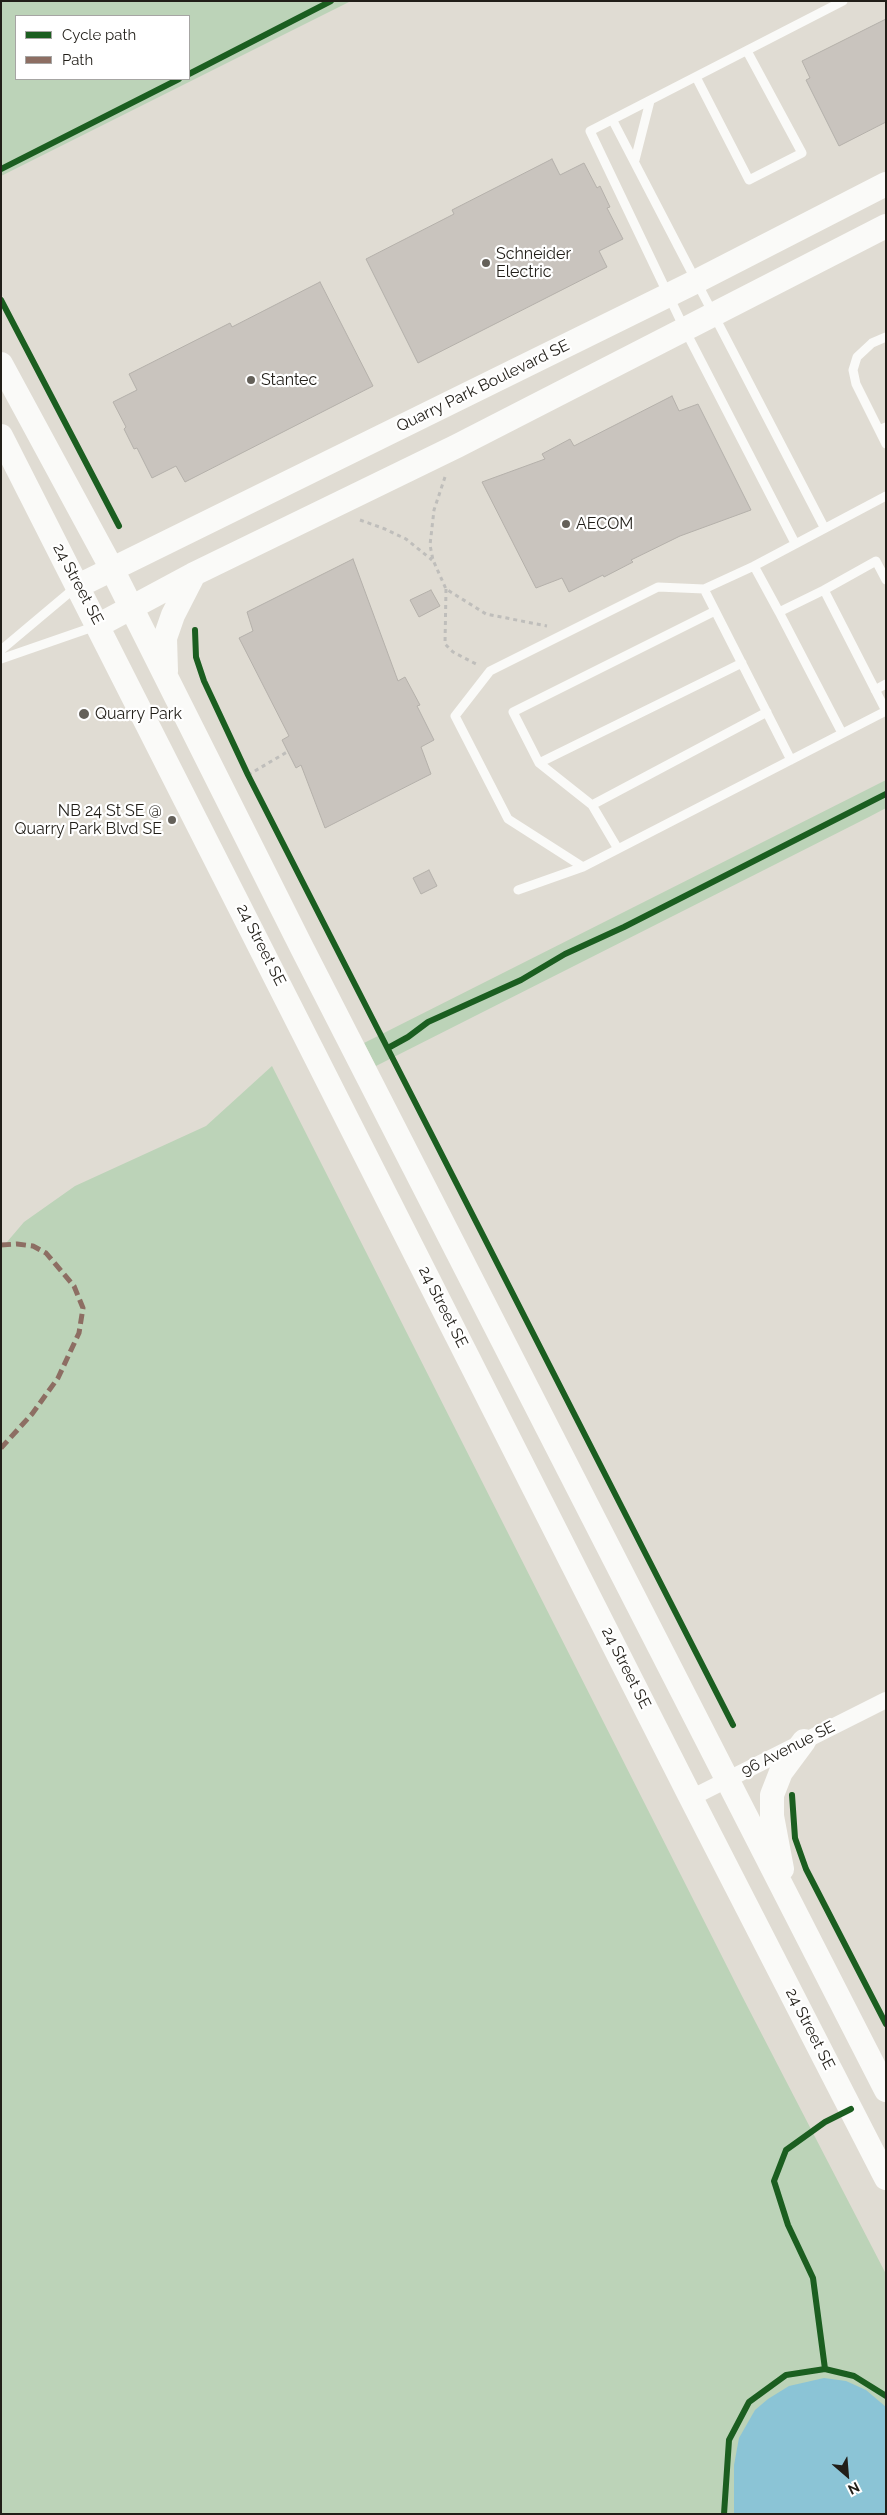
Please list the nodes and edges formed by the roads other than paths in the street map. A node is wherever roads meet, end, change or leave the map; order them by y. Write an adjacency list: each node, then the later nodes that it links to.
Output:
1 (843, 1): 2 (lane)
2 (748, 51): 3 (lane); 3 (lane)
3 (696, 78): 4 (lane)
4 (650, 101): 5 (lane); 6 (lane)
5 (613, 121): 6 (lane); 10 (lane)
6 (635, 160): 9 (lane)
7 (886, 184): 9 (main road, Quarry Park Boulevard SE)
8 (886, 226): 11 (main road)
9 (697, 281): 10 (main road, Quarry Park Boulevard SE); 11 (lane)
10 (670, 294): 12 (lane); 22 (main road, Quarry Park Boulevard SE)
11 (713, 316): 12 (main road); 19 (lane)
12 (685, 330): 20 (lane); 23 (main road)
13 (886, 337): 15 (lane)
14 (1, 364): 22 (main road)
15 (882, 428): 17 (lane)
16 (1, 436): 25 (main road, 24 Street SE)
17 (886, 444)
18 (886, 496): 19 (lane)
19 (824, 528): 20 (lane)
20 (795, 543): 21 (lane)
21 (754, 566): 26 (lane); 30 (lane)
22 (112, 569): 25 (main road, Quarry Park Boulevard SE); 28 (main road)
23 (194, 574): 28 (main road); 35 (main road)
24 (886, 580): 27 (lane)
25 (78, 586): 31 (main road, 24 Street SE); 32 (lane)
26 (704, 589): 29 (lane); 44 (lane)
27 (824, 590): 30 (lane); 37 (lane)
28 (131, 608): 31 (main road); 35 (main road)
29 (716, 611): 34 (lane); 41 (lane)
30 (779, 612): 39 (lane)
31 (99, 625): 33 (lane); 49 (main road, 24 Street SE)
32 (1, 650)
33 (1, 659)
34 (742, 663): 38 (lane); 41 (lane)
35 (166, 678): 48 (main road)
36 (886, 684): 37 (lane)
37 (875, 690): 39 (lane)
38 (767, 712): 40 (lane); 42 (lane)
39 (842, 733): 40 (lane)
40 (791, 760): 43 (lane)
41 (539, 763): 42 (lane)
42 (592, 804): 43 (lane)
43 (618, 849): 44 (lane)
44 (583, 867): 45 (lane)
45 (518, 890)
46 (886, 1700): 47 (street, 96 Avenue SE)
47 (804, 1741): 48 (street, 96 Avenue SE); 50 (main road)
48 (727, 1780): 49 (street, 96 Avenue SE); 50 (main road)
49 (691, 1798): 52 (main road, 24 Street SE)
50 (791, 1905): 51 (main road)
51 (886, 2090)
52 (886, 2178)

